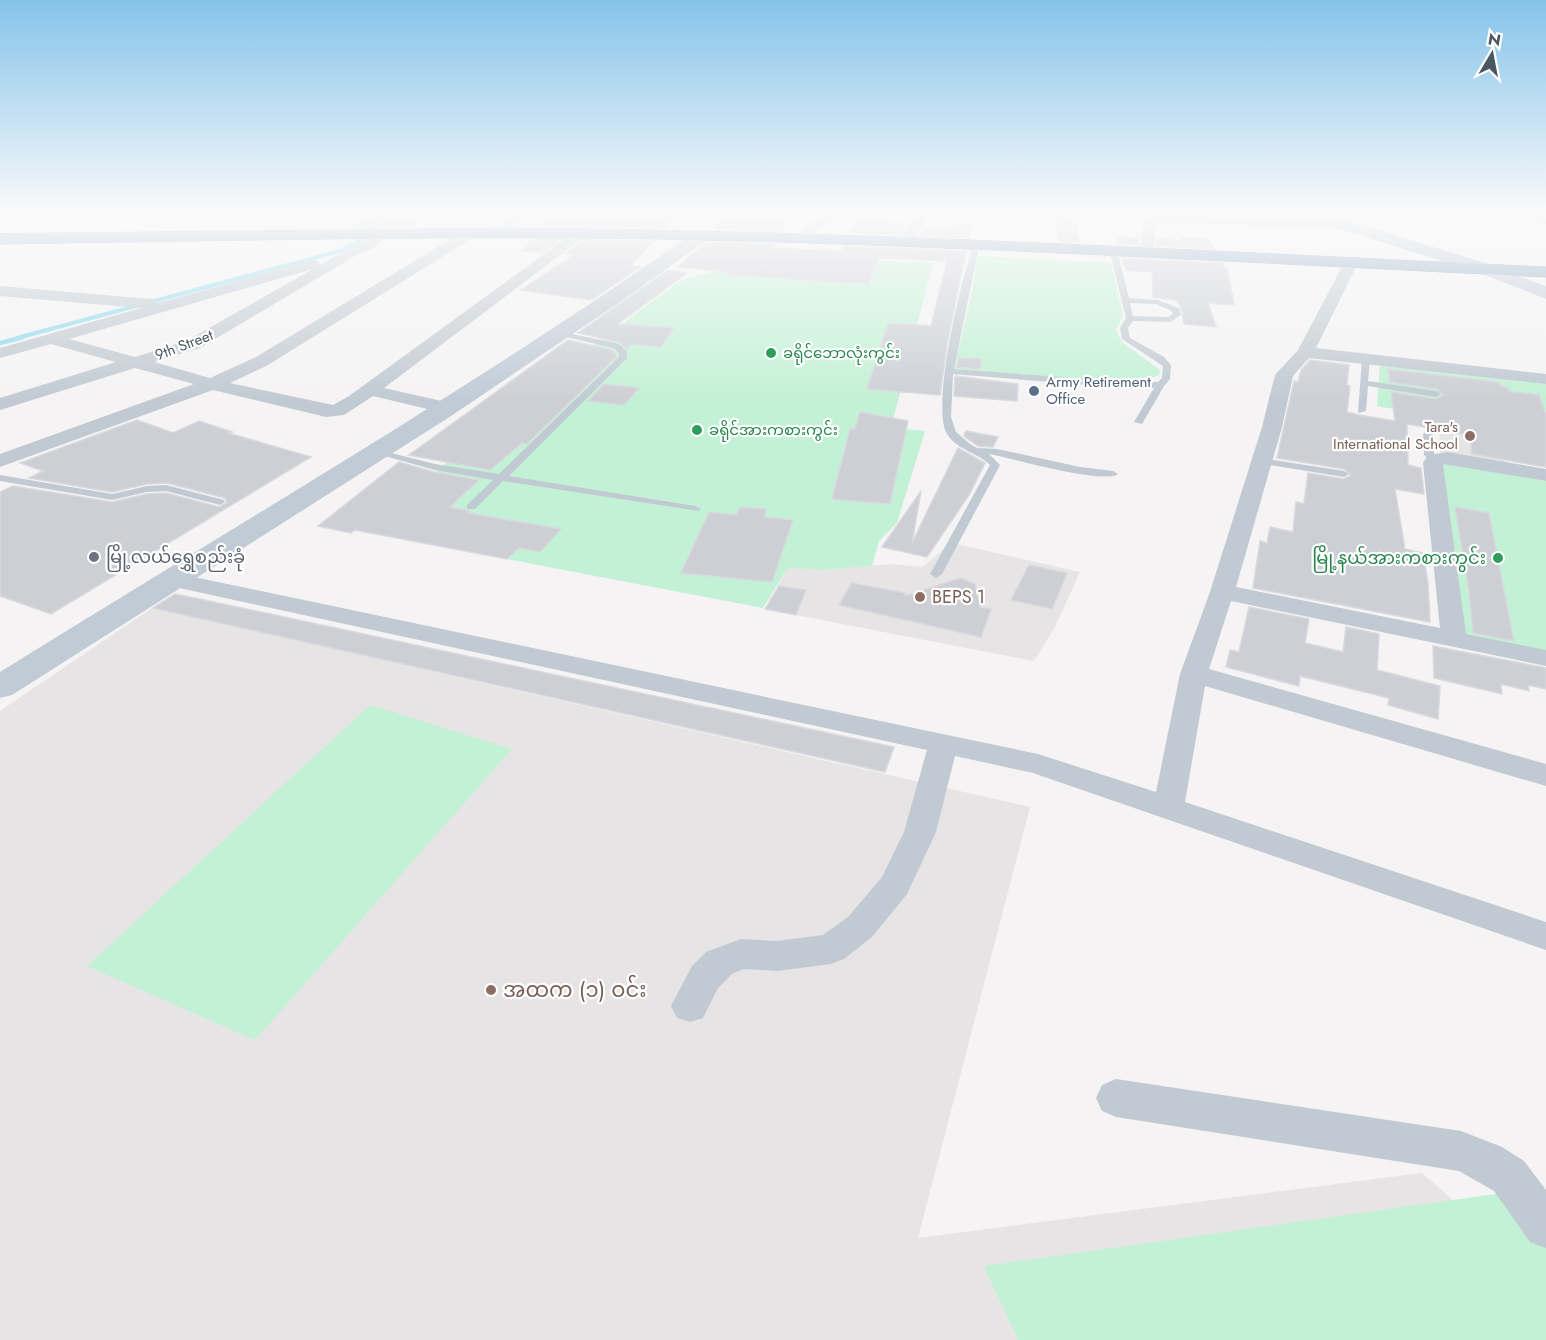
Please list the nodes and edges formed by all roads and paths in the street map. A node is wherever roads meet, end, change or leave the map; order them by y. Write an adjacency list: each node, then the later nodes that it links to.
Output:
1 (273, 276): 13 (street)
2 (312, 276): 20 (street, 9th Street)
3 (401, 276): 24 (street)
4 (524, 276): 26 (street)
5 (644, 276): 15 (street)
6 (970, 276): 21 (lane)
7 (1120, 276): 12 (lane)
8 (1345, 276): 17 (street)
9 (1503, 276): 11 (street)
10 (0, 291): 13 (street)
11 (1546, 292)
12 (1127, 300): 14 (lane); 14 (lane)
13 (170, 306): 16 (street)
14 (1130, 318): 25 (lane)
15 (561, 333): 29 (street); 41 (lane)
16 (52, 339): 18 (street); 20 (street)
17 (1305, 352): 19 (street); 37 (street)
18 (0, 353)
19 (1366, 359): 22 (street); 23 (lane)
20 (136, 362): 24 (street); 28 (street, 9th Street)
21 (949, 371): 25 (lane); 33 (lane)
22 (1546, 379)
23 (1364, 383): 27 (lane); 30 (lane)
24 (212, 384): 26 (street); 36 (street)
25 (1160, 385): 31 (lane)
26 (371, 390): 29 (street)
27 (1436, 394)
28 (0, 404)
29 (448, 408): 34 (street)
30 (1361, 411)
31 (1139, 422)
32 (1428, 434): 35 (lane)
33 (969, 448): 38 (lane); 46 (lane)
34 (375, 452): 41 (lane); 47 (street)
35 (1435, 459): 40 (street); 49 (street)
36 (0, 461)
37 (1261, 461): 39 (lane); 48 (street)
38 (1113, 474)
39 (1344, 474)
40 (1546, 475)
41 (501, 477): 44 (lane); 45 (lane)
42 (0, 478): 43 (lane)
43 (220, 502)
44 (471, 507)
45 (695, 509)
46 (936, 574)
47 (170, 579): 52 (street); 53 (street)
48 (1222, 592): 49 (street); 51 (street)
49 (1454, 639): 50 (street)
50 (1546, 658)
51 (1194, 674): 54 (street); 55 (street)
52 (5, 678)
53 (943, 744): 55 (street); 57 (street)
54 (1546, 775)
55 (1168, 809): 56 (street)
56 (1546, 936)
57 (690, 1006)
58 (1116, 1098): 59 (street)
59 (1546, 1226)

